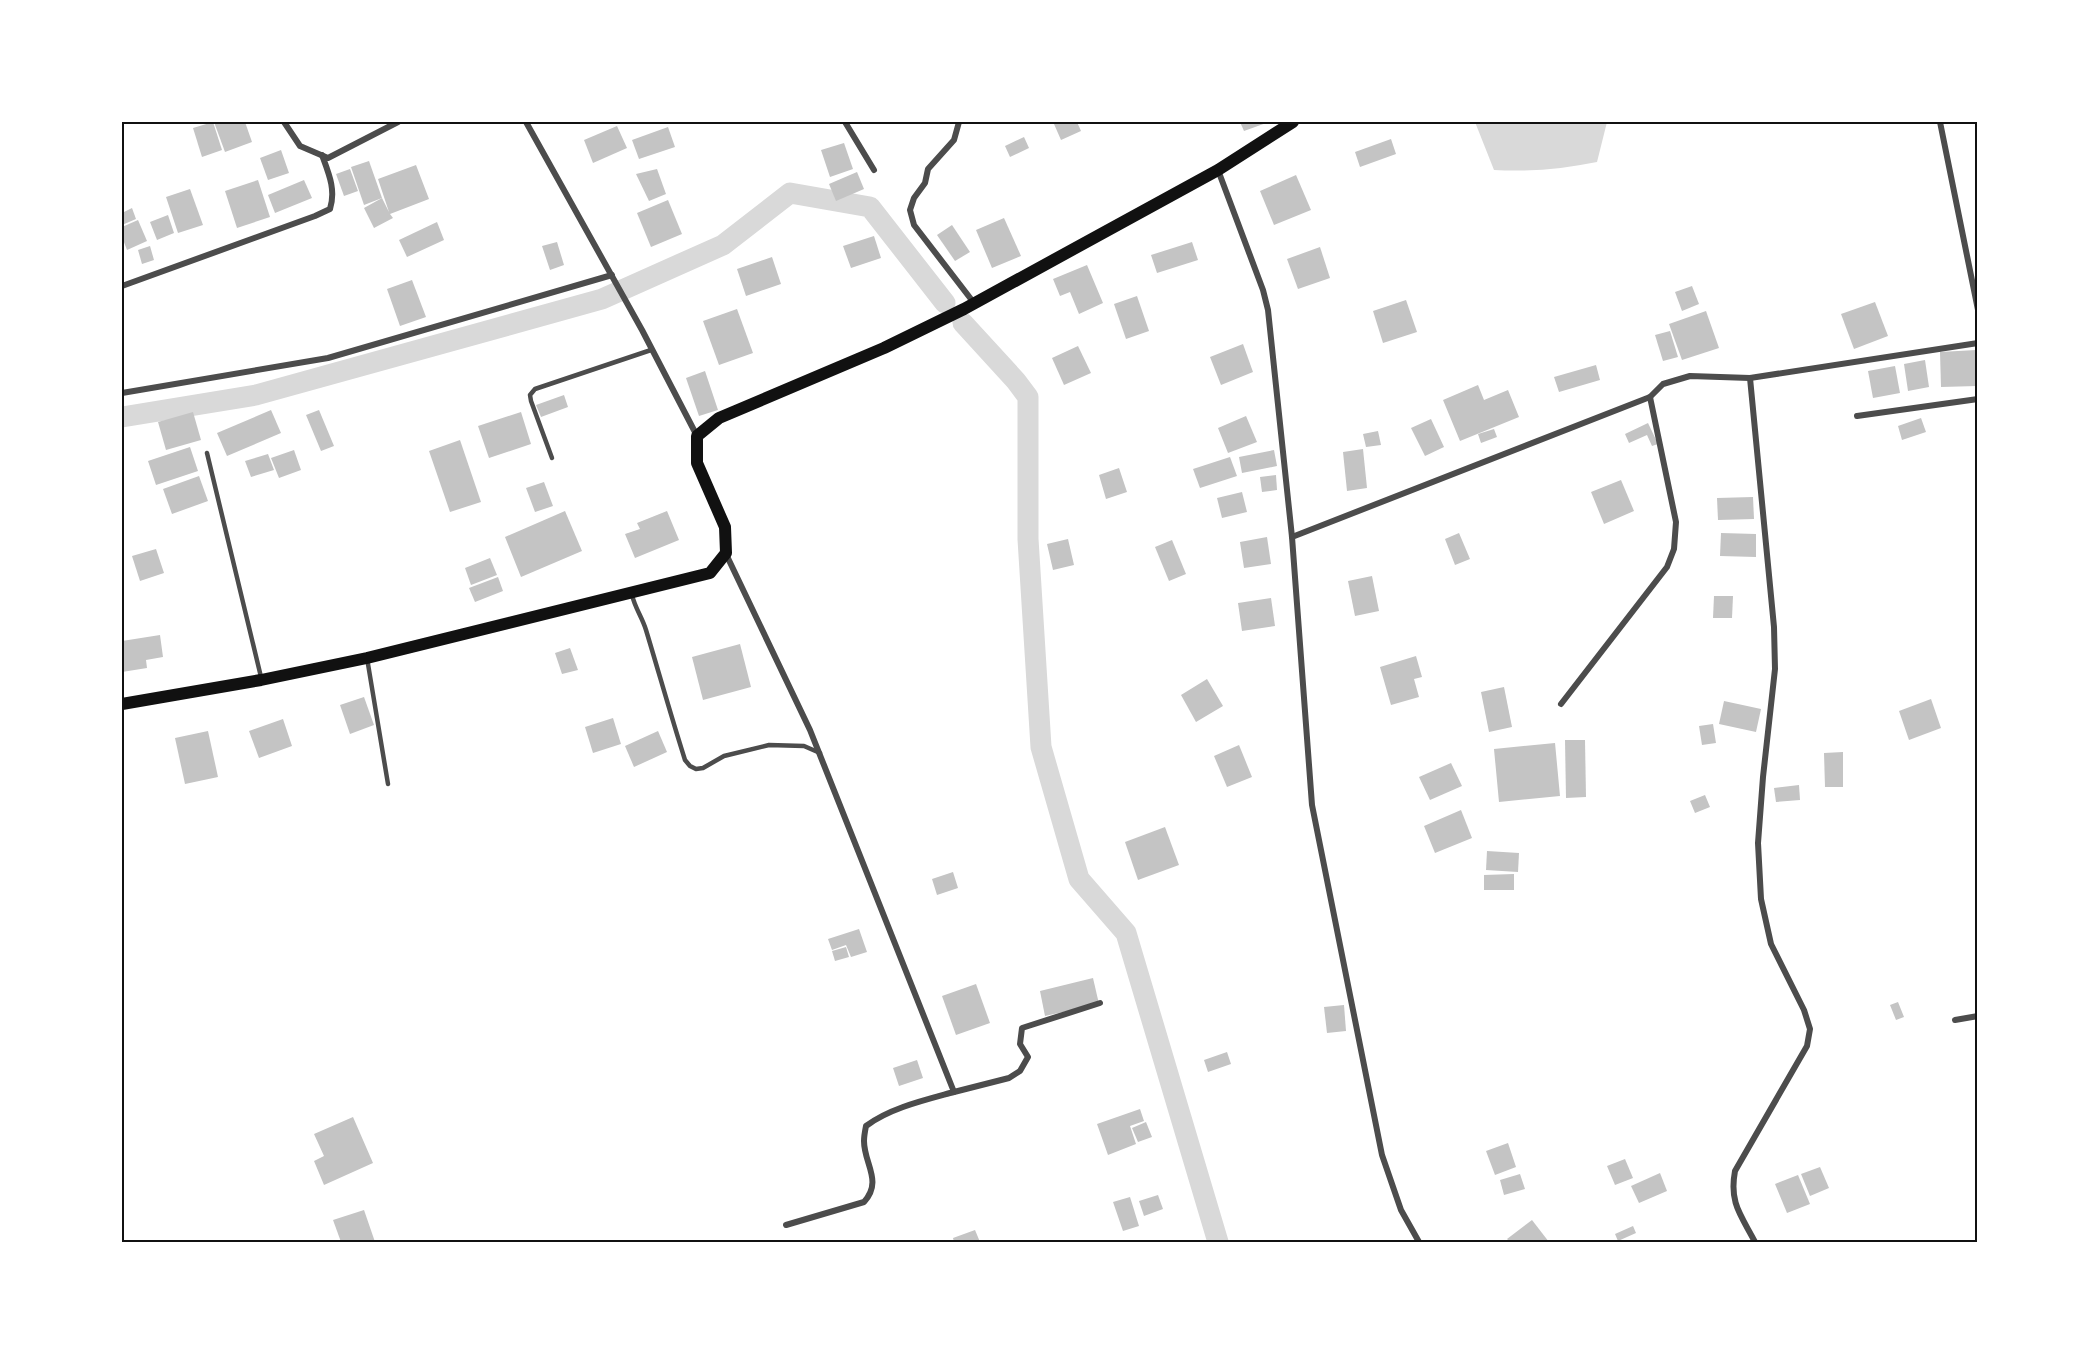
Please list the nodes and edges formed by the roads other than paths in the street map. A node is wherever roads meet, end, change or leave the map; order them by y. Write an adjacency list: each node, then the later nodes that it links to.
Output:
1 (284, 122): 8 (street)
2 (398, 122): 8 (street)
3 (526, 122): 11 (street)
4 (844, 122): 9 (street)
5 (959, 122): 13 (street)
6 (1293, 122): 10 (main road)
7 (1940, 122): 14 (street)
8 (325, 156): 12 (street)
9 (874, 170)
10 (1218, 170): 13 (main road); 25 (street)
11 (612, 275): 16 (street); 18 (street)
12 (122, 286)
13 (974, 303): 22 (main road)
14 (1977, 310)
15 (1977, 343): 17 (street)
16 (651, 350): 22 (street); 24 (lane)
17 (1750, 378): 19 (street); 40 (street)
18 (122, 393)
19 (1650, 397): 25 (street); 31 (street)
20 (1977, 399): 21 (street)
21 (1857, 416)
22 (697, 436): 26 (main road)
23 (207, 453): 29 (lane)
24 (552, 458)
25 (1292, 537): 39 (street)
26 (726, 553): 27 (main road); 32 (street)
27 (631, 592): 28 (main road); 32 (lane)
28 (367, 658): 29 (main road); 33 (lane)
29 (261, 680): 30 (main road)
30 (122, 704)
31 (1561, 704)
32 (820, 753): 37 (street)
33 (387, 784)
34 (1100, 1003): 37 (street)
35 (1977, 1016): 36 (street)
36 (1955, 1020)
37 (954, 1092): 38 (street)
38 (786, 1225)
39 (1419, 1242)
40 (1755, 1242)

